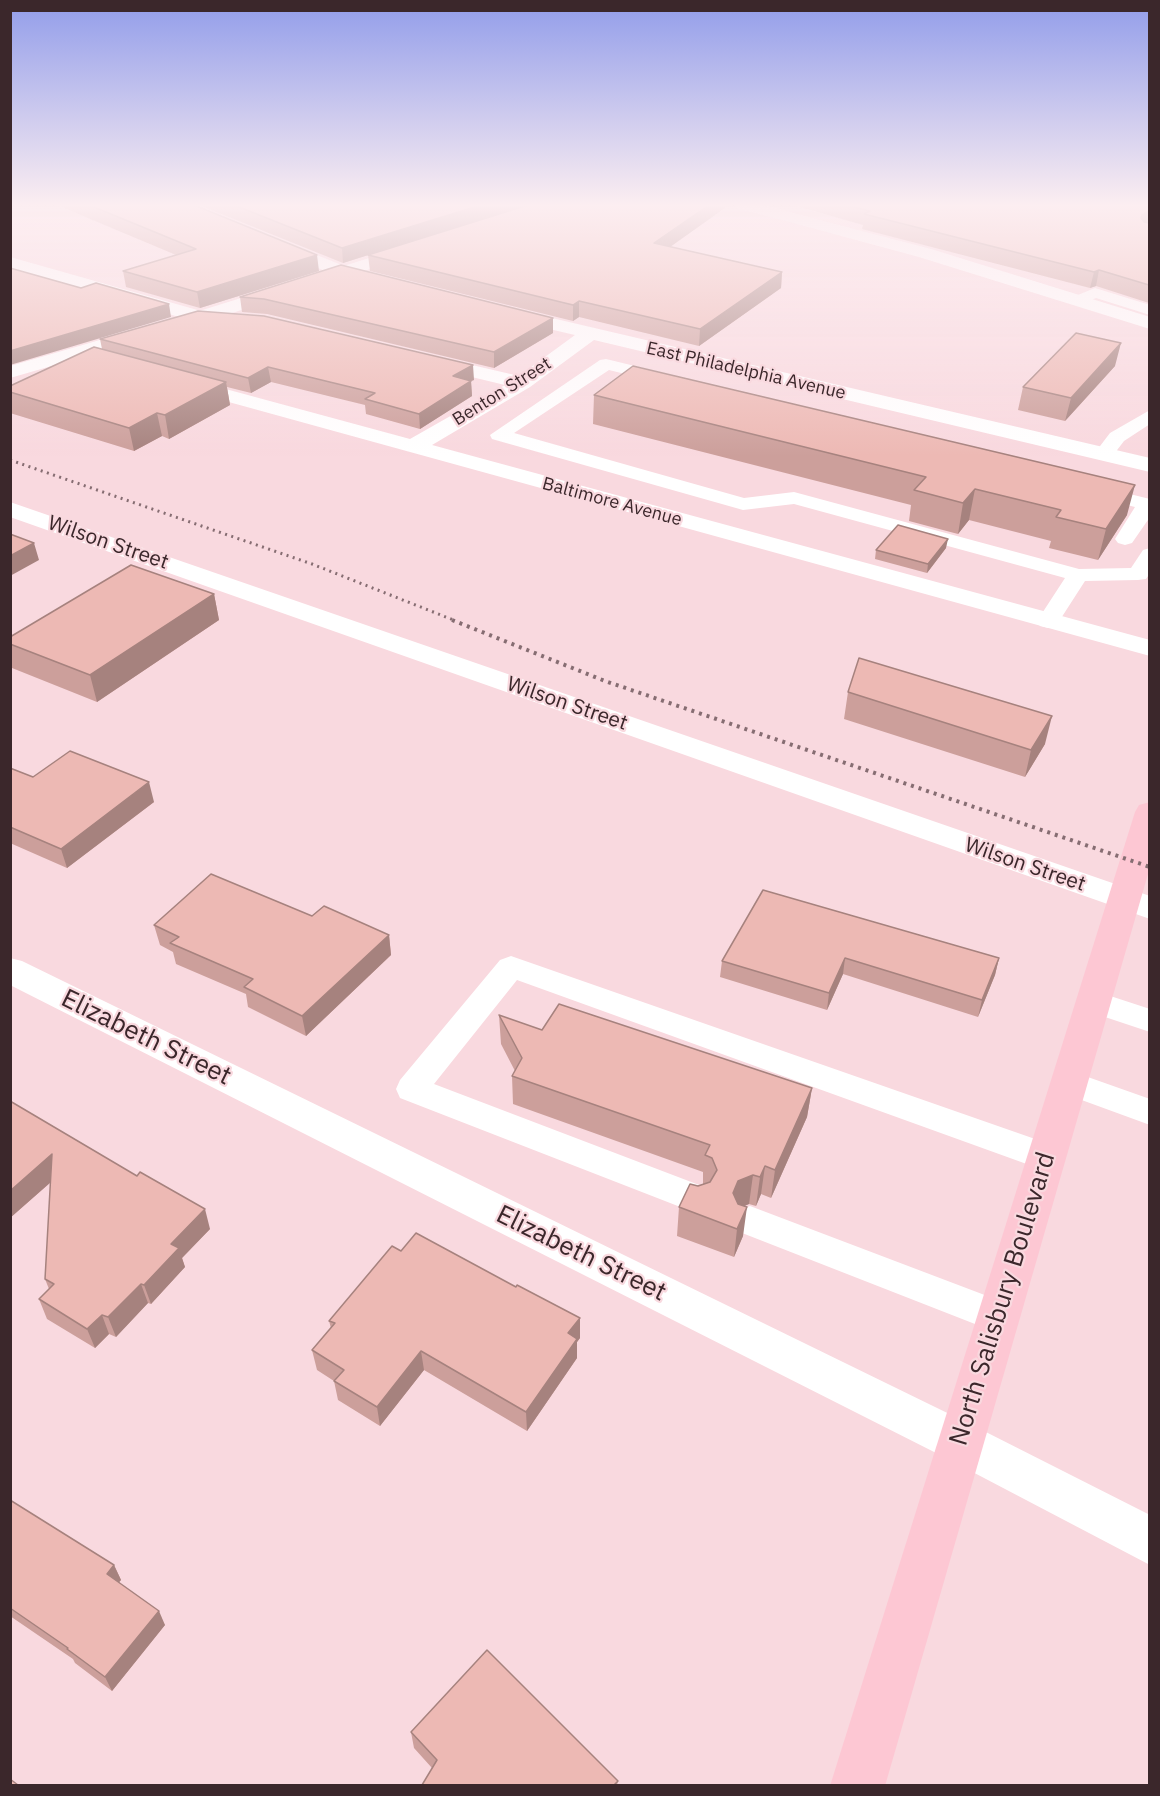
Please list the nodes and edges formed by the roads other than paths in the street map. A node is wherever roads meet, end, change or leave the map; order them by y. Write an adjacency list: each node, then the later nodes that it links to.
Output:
1 (103, 289): 7 (street)
2 (290, 289): 7 (street)
3 (1042, 289): 4 (street)
4 (1078, 300): 6 (lane); 9 (street)
5 (488, 309): 10 (street, East Philadelphia Avenue)
6 (1149, 310)
7 (200, 317): 8 (street); 11 (street)
8 (255, 321)
9 (1149, 323)
10 (589, 334): 16 (street, Benton Street); 20 (street, East Philadelphia Avenue)
11 (74, 354): 13 (street); 14 (street)
12 (406, 356): 16 (street)
13 (119, 366)
14 (10, 372)
15 (164, 379): 19 (street, Baltimore Avenue)
16 (523, 383): 19 (street, Benton Street)
17 (686, 385): 26 (lane)
18 (1149, 415): 20 (lane)
19 (412, 447): 29 (street, Baltimore Avenue)
20 (1104, 454): 21 (street, East Philadelphia Avenue)
21 (1149, 465)
22 (1078, 487): 23 (lane)
23 (1148, 505): 27 (lane)
24 (10, 509): 32 (street, Wilson Street)
25 (1149, 555): 28 (lane)
26 (1078, 575): 27 (lane); 29 (lane)
27 (1101, 575): 28 (lane)
28 (1144, 576)
29 (1048, 621): 30 (street, Baltimore Avenue)
30 (1149, 648)
31 (1149, 812): 32 (main road, North Salisbury Boulevard)
32 (1136, 904): 34 (main road, North Salisbury Boulevard)
33 (10, 970): 42 (street, Elizabeth Street)
34 (1092, 1001): 35 (lane); 36 (main road, North Salisbury Boulevard)
35 (1149, 1021)
36 (1068, 1082): 37 (lane); 38 (main road, North Salisbury Boulevard)
37 (1149, 1112)
38 (1046, 1157): 39 (lane); 41 (main road, North Salisbury Boulevard)
39 (695, 1198)
40 (750, 1221): 41 (lane)
41 (998, 1317): 42 (main road, North Salisbury Boulevard)
42 (960, 1442): 43 (street, Elizabeth Street); 44 (main road, North Salisbury Boulevard)
43 (1149, 1541)
44 (857, 1785)

